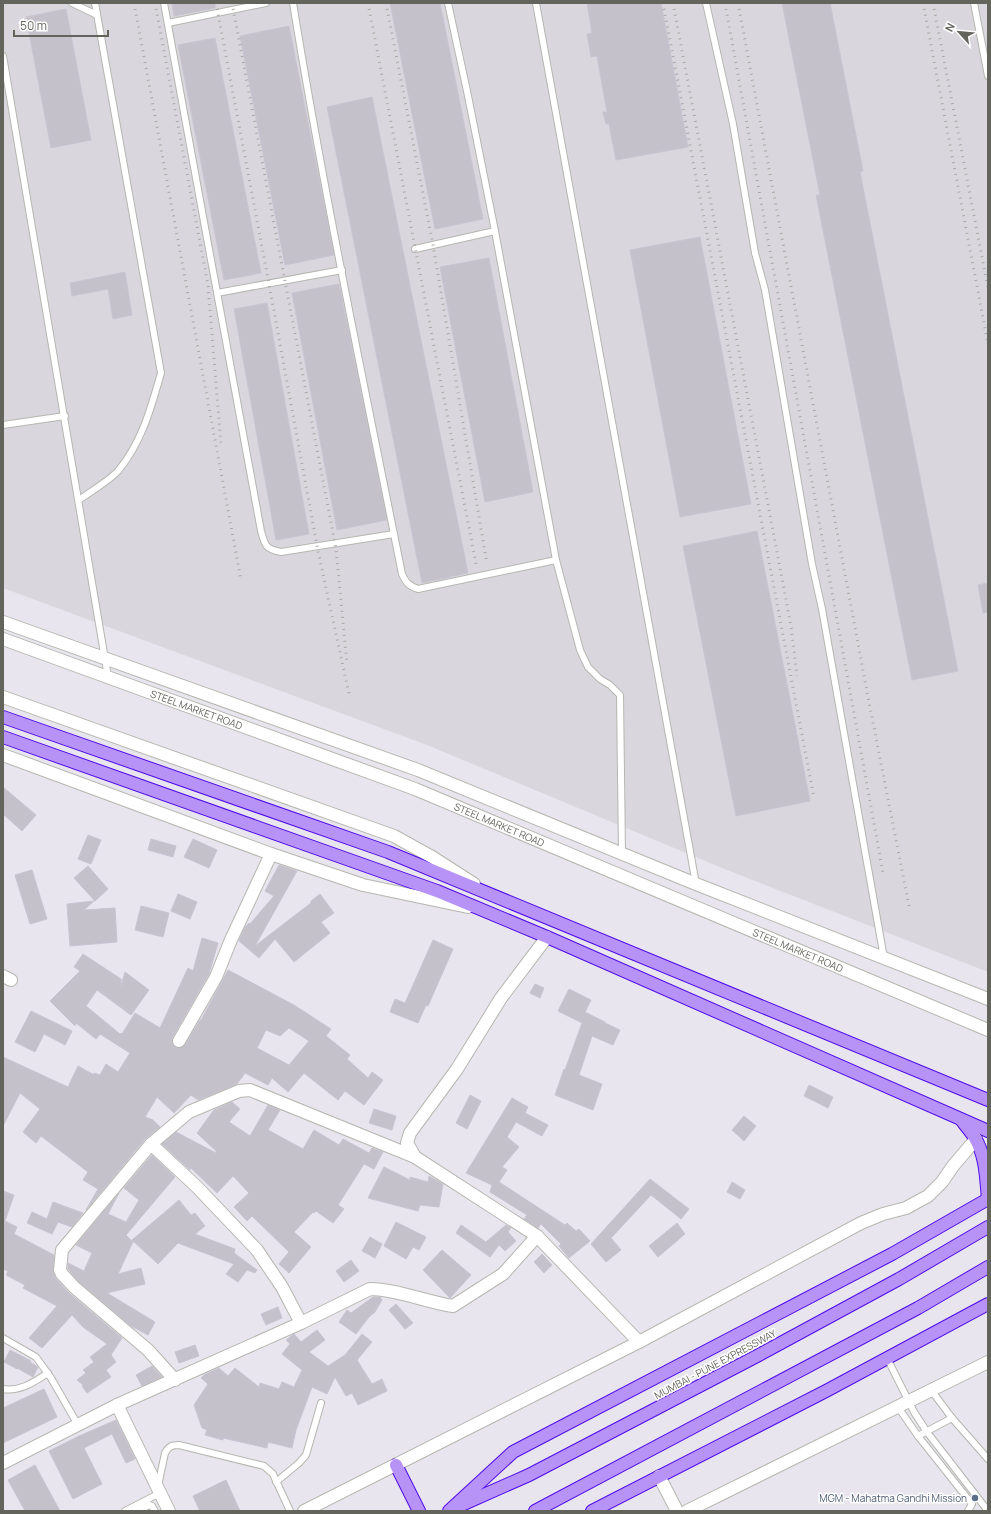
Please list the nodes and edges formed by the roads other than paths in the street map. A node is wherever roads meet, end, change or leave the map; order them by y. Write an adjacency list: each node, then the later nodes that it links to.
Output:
1 (72, 3): 10 (lane)
2 (95, 3): 10 (lane)
3 (164, 3): 11 (lane)
4 (266, 3): 11 (lane)
5 (293, 3): 16 (lane)
6 (448, 3): 14 (lane)
7 (536, 3): 33 (lane)
8 (706, 3): 37 (lane)
9 (974, 3): 13 (lane)
10 (97, 15): 20 (lane)
11 (168, 23): 17 (lane)
12 (3, 56): 18 (lane)
13 (988, 76)
14 (495, 231): 15 (lane); 22 (lane)
15 (415, 249)
16 (342, 270): 17 (lane); 21 (lane)
17 (217, 293): 21 (lane)
18 (65, 416): 19 (lane); 20 (lane)
19 (3, 425)
20 (79, 500): 25 (lane)
21 (394, 534): 22 (lane)
22 (556, 560): 32 (lane)
23 (3, 622): 25 (street, STEEL MARKET ROAD)
24 (3, 639): 26 (street, STEEL MARKET ROAD)
25 (106, 659): 26 (lane); 32 (street, STEEL MARKET ROAD)
26 (108, 677): 39 (street, STEEL MARKET ROAD)
27 (3, 696): 34 (street)
28 (3, 717): 34 (highway)
29 (3, 737): 35 (highway)
30 (3, 755): 31 (street)
31 (271, 854): 35 (street); 40 (street)
32 (622, 854): 33 (street, STEEL MARKET ROAD)
33 (696, 884): 37 (street, STEEL MARKET ROAD)
34 (489, 894): 41 (highway)
35 (481, 909): 36 (highway)
36 (547, 936): 42 (highway); 46 (street)
37 (884, 958): 38 (street, STEEL MARKET ROAD)
38 (988, 999)
39 (988, 1030)
40 (179, 1042)
41 (988, 1100)
42 (960, 1119): 43 (highway); 44 (highway)
43 (988, 1131)
44 (976, 1139): 47 (highway); 54 (street)
45 (151, 1144): 46 (street); 52 (street); 58 (street)
46 (415, 1157): 49 (street)
47 (988, 1199): 82 (highway)
48 (988, 1227): 82 (highway, MUMBAI - PUNE EXPRESSWAY)
49 (537, 1236): 52 (street); 54 (street)
50 (988, 1267): 83 (highway)
51 (988, 1304): 55 (highway)
52 (301, 1323): 58 (street)
53 (4, 1341): 57 (lane)
54 (640, 1342): 71 (street)
55 (887, 1358): 61 (lane); 72 (highway)
56 (988, 1362): 60 (street)
57 (48, 1373): 59 (lane); 66 (lane)
58 (175, 1380): 63 (street)
59 (3, 1389)
60 (932, 1390): 61 (street); 65 (lane)
61 (909, 1402): 64 (street); 67 (lane)
62 (321, 1403): 73 (lane)
63 (117, 1405): 66 (street); 74 (street)
64 (898, 1408): 68 (lane); 86 (street)
65 (952, 1418): 67 (lane); 69 (lane)
66 (78, 1425): 70 (street)
67 (927, 1432): 68 (lane); 88 (lane)
68 (918, 1436): 87 (lane)
69 (988, 1459)
70 (3, 1463)
71 (396, 1465): 80 (street); 81 (highway)
72 (659, 1476): 84 (highway); 85 (street)
73 (276, 1482): 74 (lane); 79 (lane)
74 (159, 1490): 75 (lane); 78 (street)
75 (125, 1511)
76 (136, 1511): 77 (lane)
77 (155, 1511)
78 (169, 1511)
79 (290, 1511)
80 (304, 1511)
81 (419, 1511)
82 (448, 1511)
83 (535, 1511)
84 (592, 1511)
85 (677, 1511)
86 (687, 1511)
87 (968, 1511)
88 (988, 1511)

